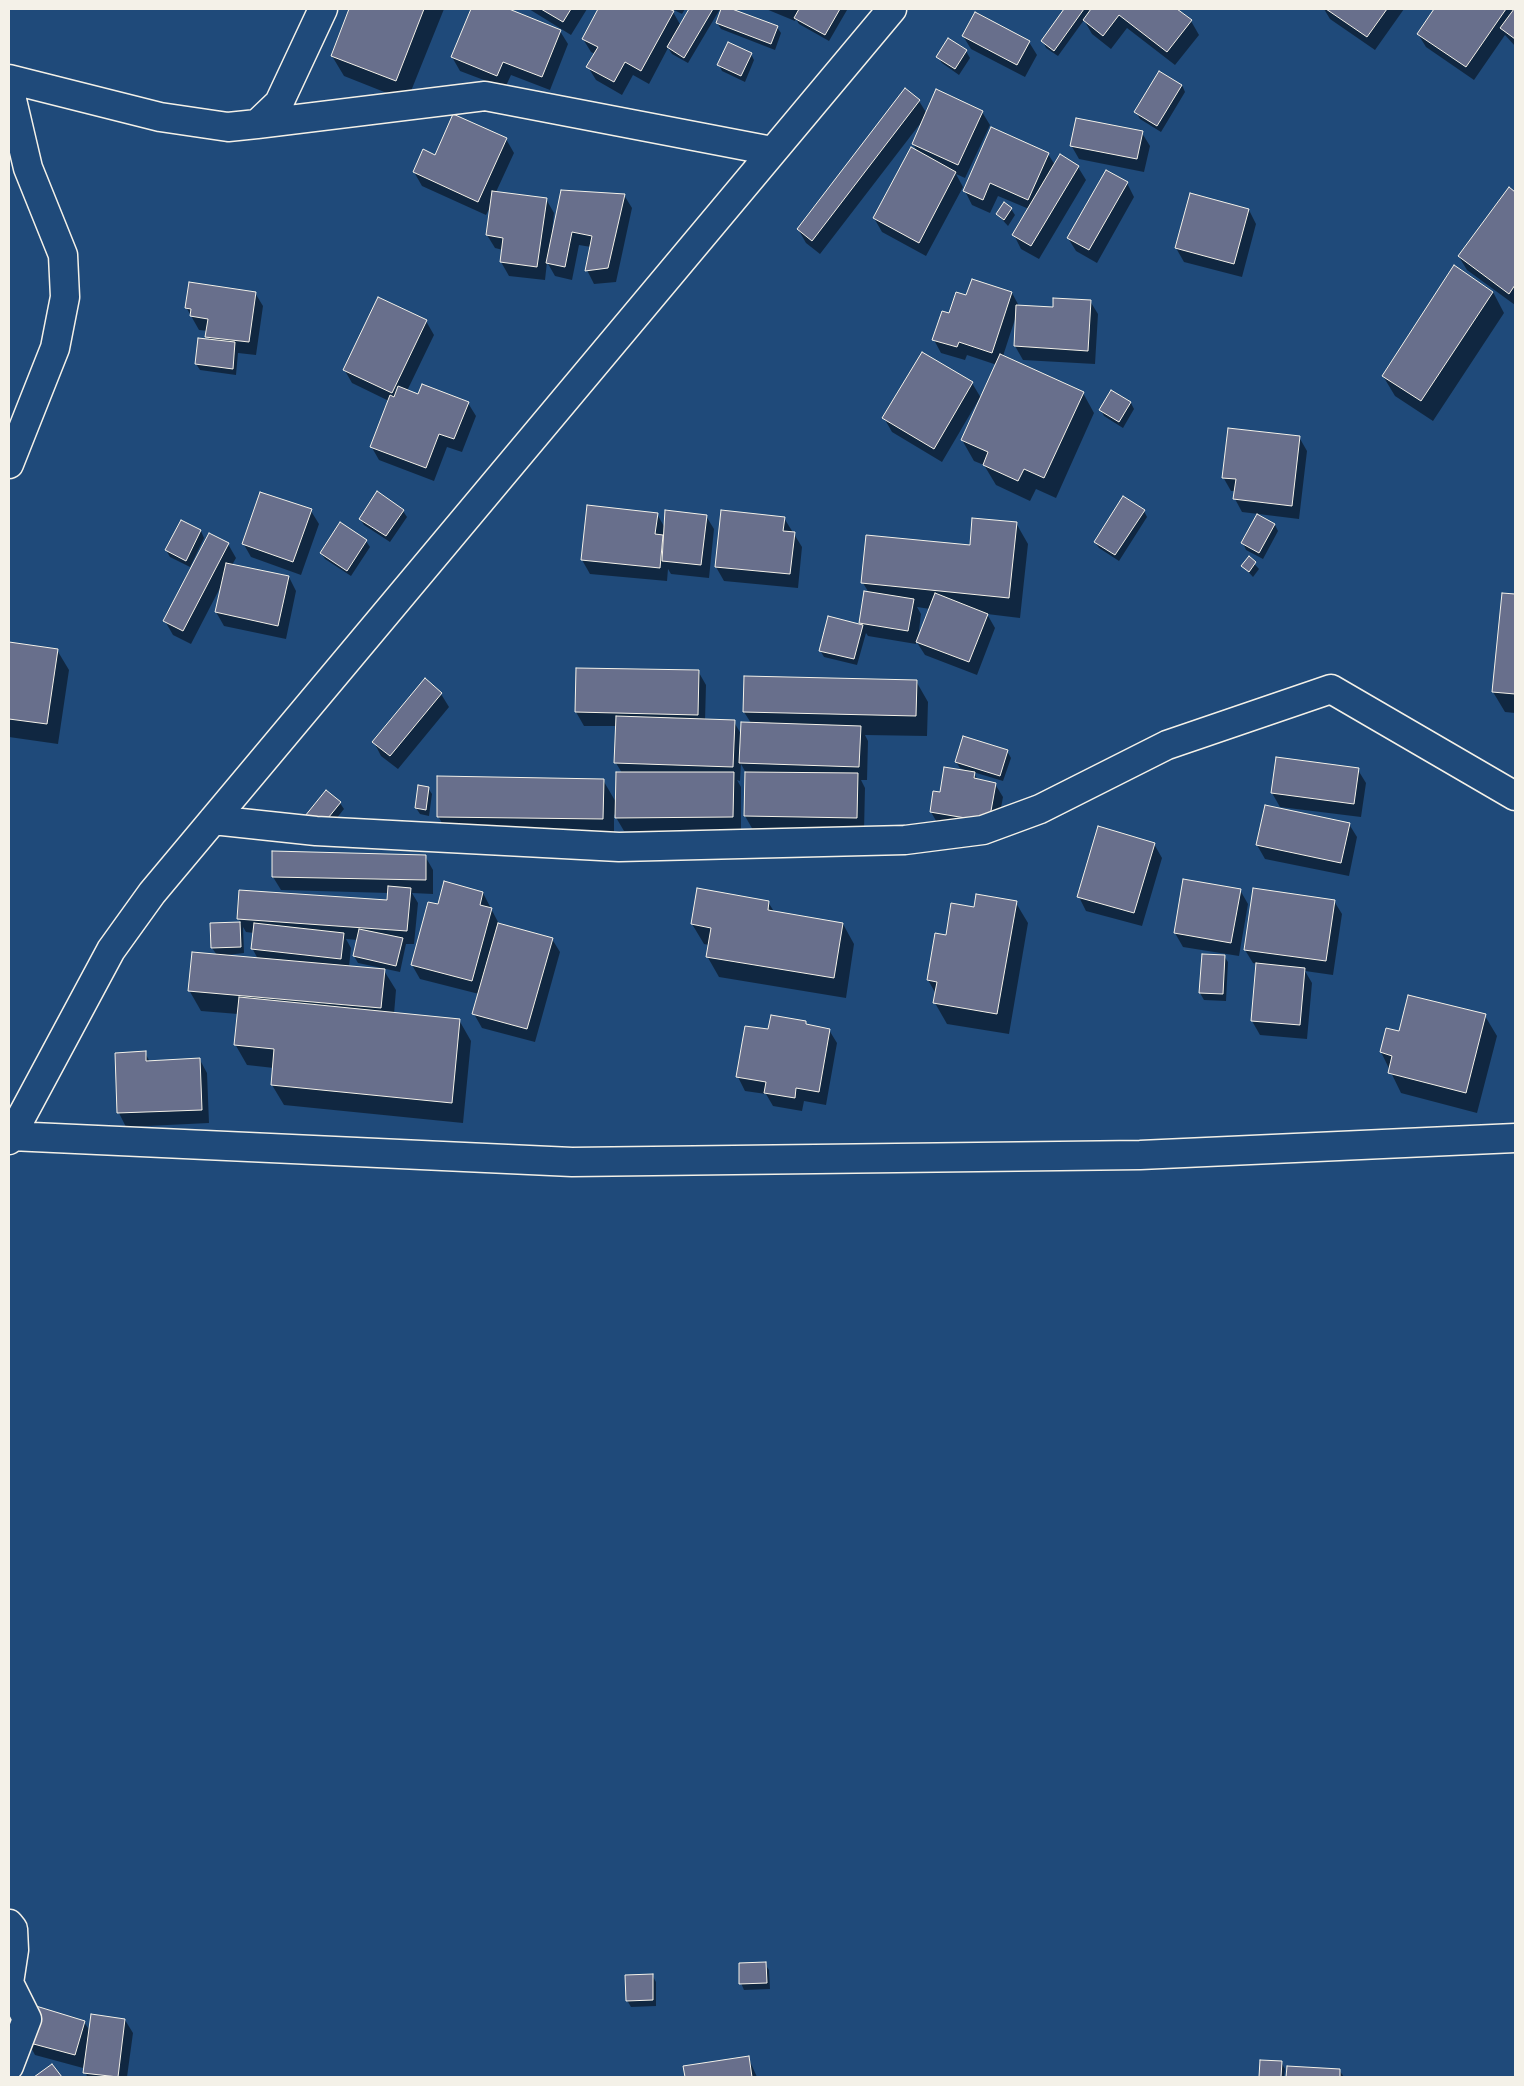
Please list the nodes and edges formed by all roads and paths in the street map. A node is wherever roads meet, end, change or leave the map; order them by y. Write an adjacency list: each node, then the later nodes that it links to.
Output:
1 (323, 9): 5 (street)
2 (892, 9): 6 (street)
3 (9, 78): 5 (street)
4 (9, 87): 7 (street)
5 (257, 124): 6 (street)
6 (772, 151): 9 (street)
7 (9, 464)
8 (1515, 796): 9 (street)
9 (213, 820): 10 (street)
10 (10, 1138): 11 (street)
11 (1515, 1138)
12 (9, 1924): 13 (street)
13 (9, 2066)

